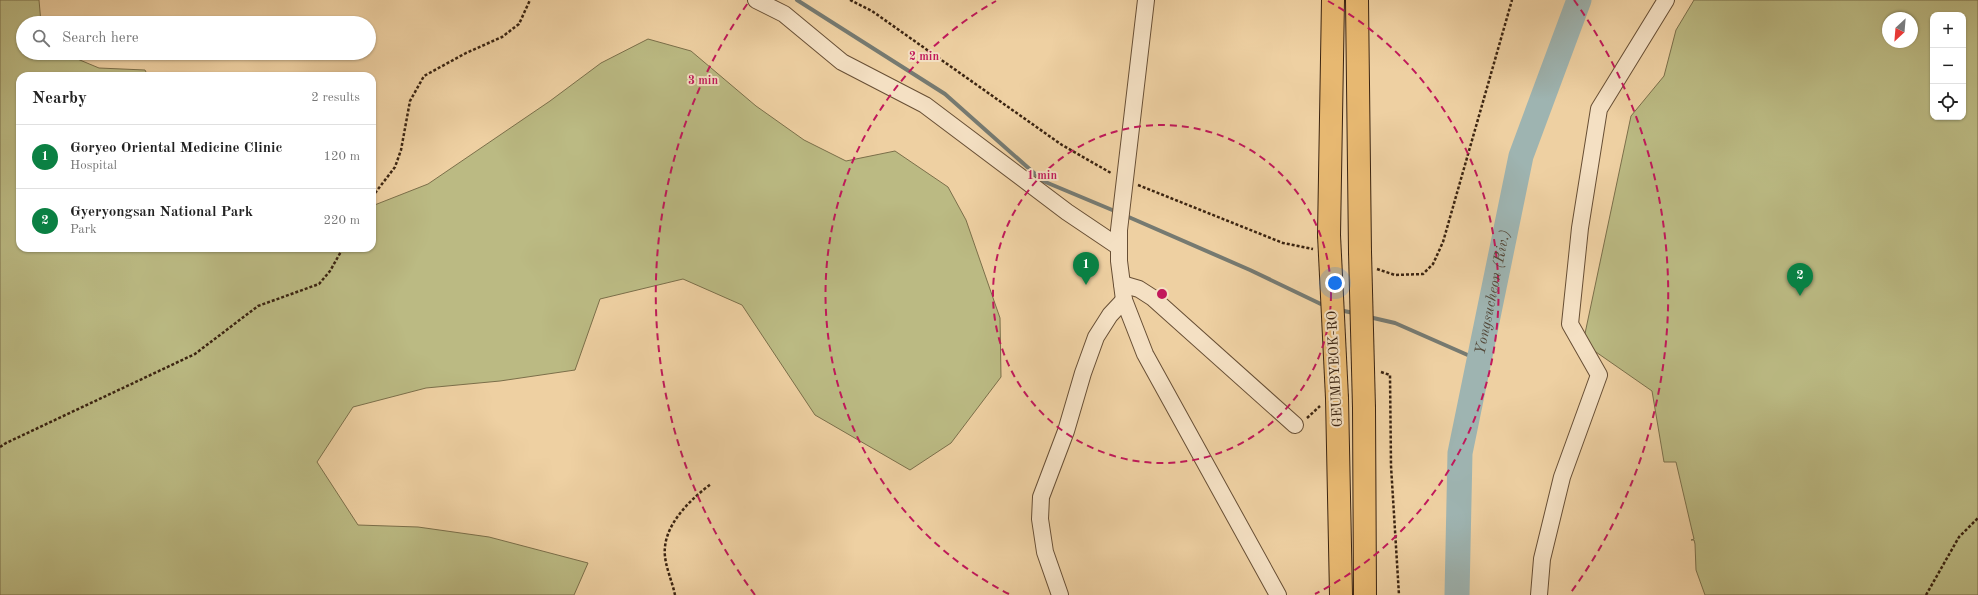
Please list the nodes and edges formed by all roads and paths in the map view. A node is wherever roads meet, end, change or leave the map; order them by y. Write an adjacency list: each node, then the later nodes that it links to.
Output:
1 (530, 0): 10 (path)
2 (756, 0): 12 (street)
3 (850, 0): 9 (path)
4 (1146, 0): 9 (street)
5 (1333, 0): 11 (highway, GEUMBYEOK-RO)
6 (1357, 0): 14 (highway)
7 (1512, 0): 14 (path)
8 (1666, 0): 25 (street)
9 (1125, 184): 11 (path); 12 (street)
10 (376, 192)
11 (1322, 242): 20 (highway, GEUMBYEOK-RO, bridge)
12 (1119, 247): 15 (street)
13 (341, 252): 17 (path)
14 (1367, 260): 24 (highway, GEUMBYEOK-RO, bridge)
15 (1123, 292): 16 (street); 22 (street); 23 (street)
16 (1295, 425)
17 (0, 447)
18 (711, 484): 21 (path)
19 (1978, 518): 26 (path)
20 (1339, 589)
21 (675, 595)
22 (1060, 595)
23 (1278, 595)
24 (1365, 595)
25 (1540, 595)
26 (1926, 595)

